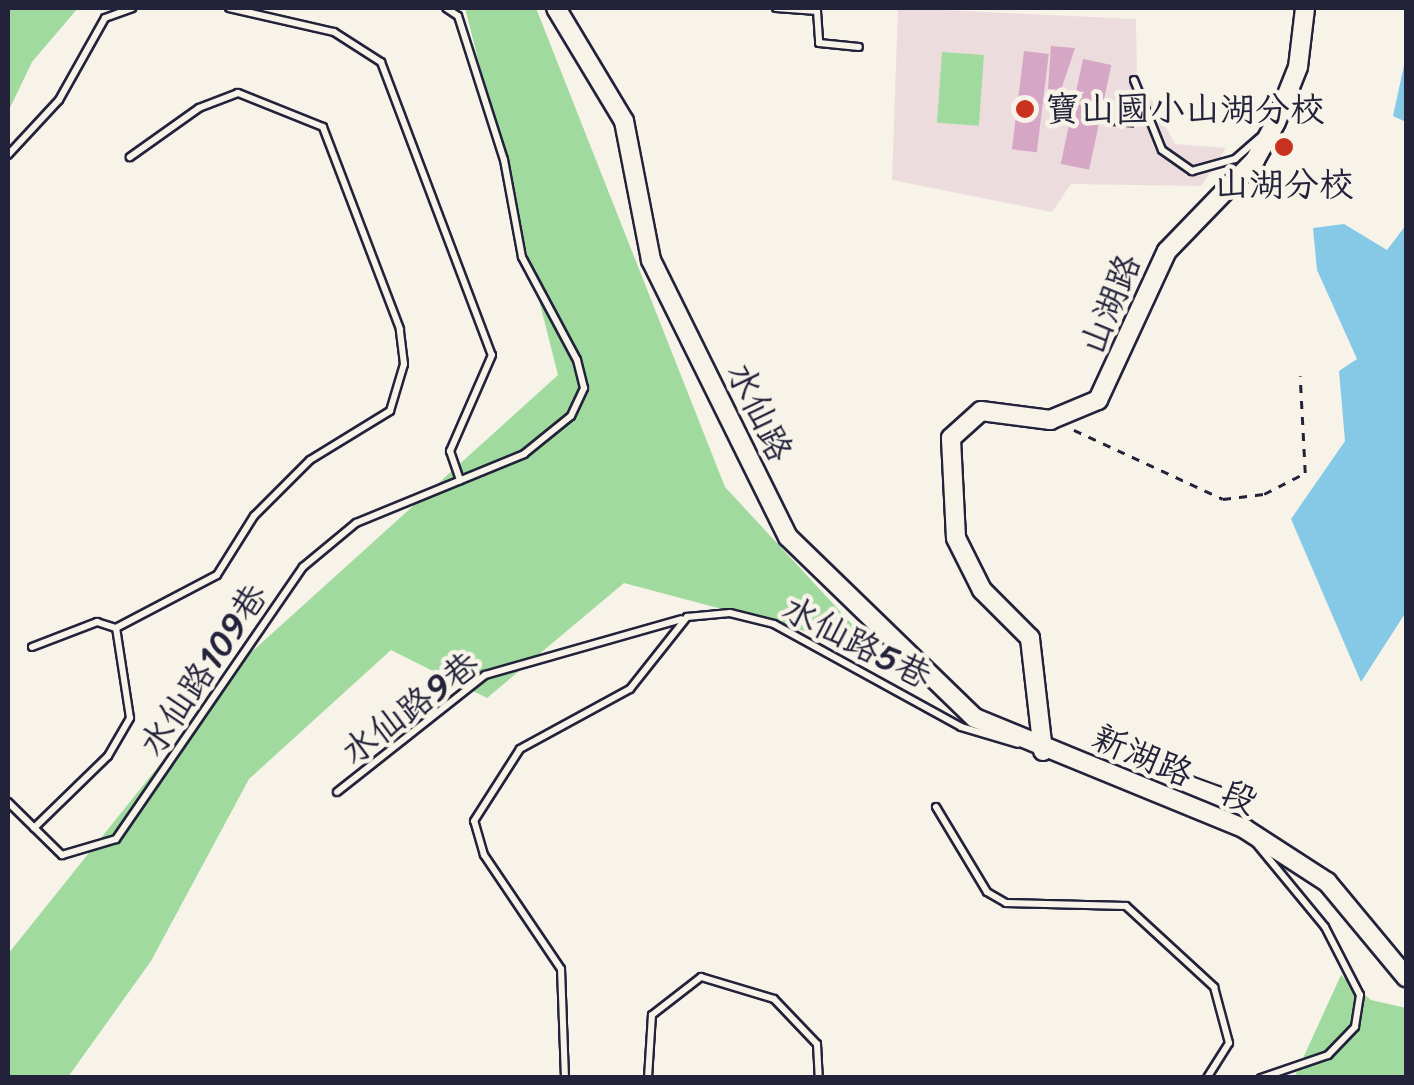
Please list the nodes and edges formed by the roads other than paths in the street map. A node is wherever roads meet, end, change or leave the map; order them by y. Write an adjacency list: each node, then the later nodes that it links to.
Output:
1 (132, 8): 10 (lane)
2 (229, 8): 12 (lane)
3 (446, 8): 12 (lane, 水仙路109巷)
4 (556, 8): 16 (street, 水仙路)
5 (776, 8): 7 (lane)
6 (1305, 8): 9 (street, 山湖路)
7 (859, 47)
8 (1134, 80): 9 (lane)
9 (1276, 122): 16 (street, 山湖路)
10 (8, 155)
11 (130, 157): 14 (lane)
12 (460, 480): 20 (lane, 水仙路109巷)
13 (687, 617): 16 (lane, 水仙路5巷); 17 (lane, 水仙路9巷); 23 (lane)
14 (116, 628): 15 (lane); 20 (lane)
15 (32, 647)
16 (1043, 750): 21 (street, 新湖路一段)
17 (337, 792)
18 (8, 802): 20 (lane, 水仙路109巷)
19 (936, 807): 26 (lane)
20 (34, 828)
21 (1244, 830): 22 (street, 新湖路一段); 27 (lane)
22 (1406, 977)
23 (565, 1078)
24 (648, 1078): 25 (lane)
25 (819, 1078)
26 (1207, 1078)
27 (1261, 1078)

